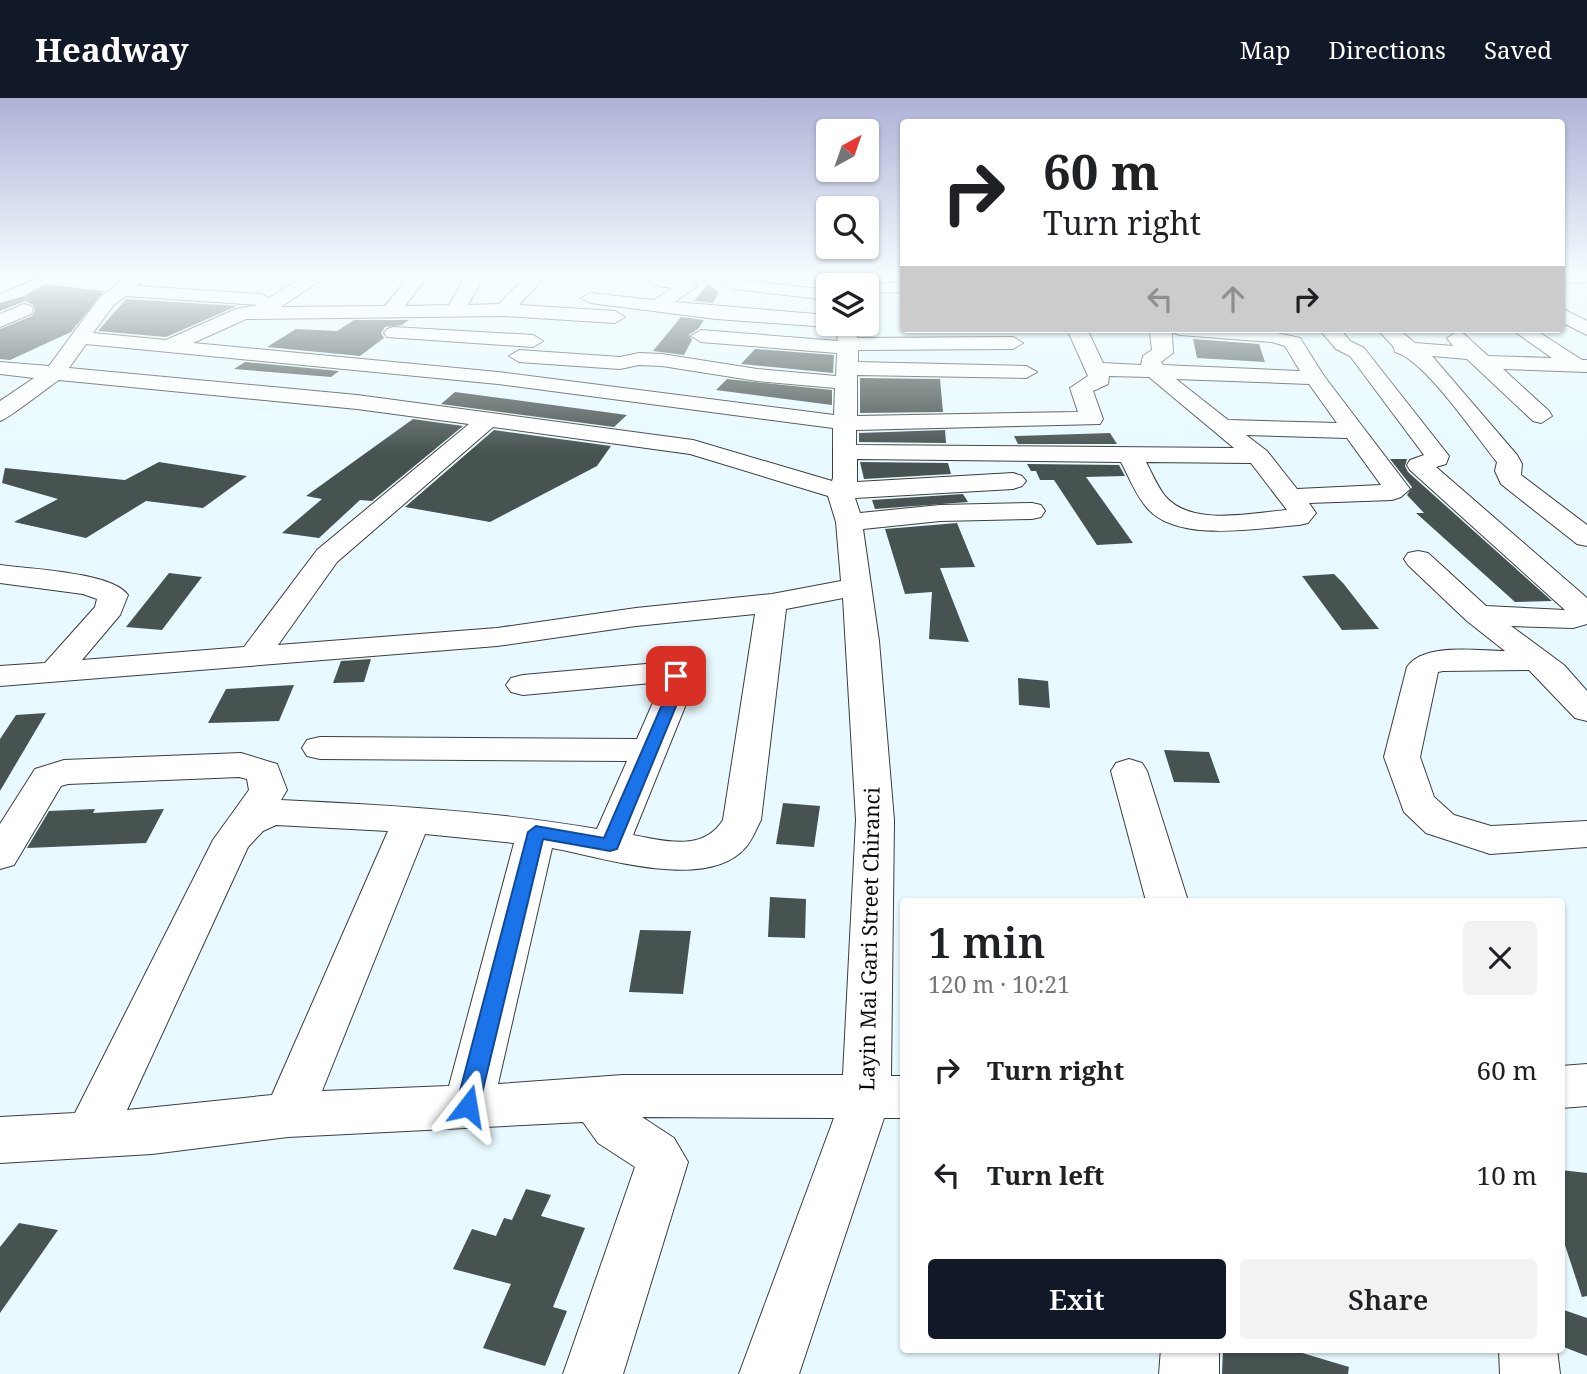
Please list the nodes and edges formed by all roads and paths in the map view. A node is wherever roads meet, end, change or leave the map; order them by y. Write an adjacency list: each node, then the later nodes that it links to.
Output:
1 (85, 334): 16 (street)
2 (195, 334): 18 (street)
3 (288, 334): 22 (street)
4 (389, 334): 19 (street)
5 (540, 334): 19 (street)
6 (780, 334): 20 (street)
7 (1079, 334): 26 (street)
8 (1160, 334): 28 (street)
9 (1241, 334): 17 (street)
10 (1391, 334): 21 (street)
11 (1451, 334): 23 (street)
12 (1528, 334): 24 (street)
13 (701, 336): 20 (street)
14 (1011, 336): 20 (street); 27 (street)
15 (1336, 337): 17 (street); 21 (street); 53 (street)
16 (82, 338): 18 (street); 29 (street)
17 (1293, 342): 30 (street)
18 (169, 346): 22 (street)
19 (526, 348): 20 (street); 31 (street)
20 (844, 348): 27 (street); 41 (street, Layin Mai Gari Street Chiranci)
21 (1405, 348): 23 (street); 48 (street)
22 (251, 353): 31 (street); 32 (street)
23 (1477, 357): 24 (street); 34 (street)
24 (1582, 366)
25 (0, 368): 29 (street)
26 (1096, 369): 28 (street); 35 (street)
27 (1026, 372): 35 (street)
28 (1155, 372): 30 (street); 39 (street)
29 (55, 373): 32 (street); 36 (street)
30 (1315, 378): 40 (street)
31 (498, 379): 41 (street)
32 (200, 386): 38 (street)
33 (1548, 388): 34 (street)
34 (1510, 389): 37 (street)
35 (1045, 404): 41 (street)
36 (0, 414)
37 (1541, 416)
38 (490, 418): 47 (street); 54 (street)
39 (1221, 427): 40 (street); 44 (street)
40 (1354, 431): 46 (street)
41 (844, 438): 42 (street); 47 (street, Layin Mai Gari Street Chiranci)
42 (996, 453): 43 (street); 45 (street)
43 (1130, 456): 44 (street); 46 (street)
44 (1258, 456): 46 (street)
45 (1013, 481): 47 (street); 47 (street)
46 (1293, 497)
47 (844, 506): 51 (street, Layin Mai Gari Street Chiranci)
48 (1587, 538)
49 (1418, 559): 53 (street)
50 (0, 573): 56 (street)
51 (856, 587): 52 (street); 74 (street, Layin Mai Gari Street Chiranci)
52 (772, 603): 54 (street); 68 (street)
53 (1478, 615): 55 (street)
54 (255, 654): 56 (street)
55 (1545, 666): 57 (street); 60 (street); 67 (street)
56 (55, 671): 58 (street)
57 (1587, 673)
58 (0, 676)
59 (523, 685): 62 (street)
60 (1587, 711)
61 (320, 748): 62 (street)
62 (648, 750): 68 (street)
63 (1129, 771): 70 (street)
64 (412, 820): 65 (street); 66 (street); 76 (street)
65 (249, 822): 69 (street); 77 (street)
66 (536, 832): 68 (street); 75 (street)
67 (1587, 835)
68 (610, 845)
69 (0, 855)
70 (1166, 898)
71 (1587, 1085): 72 (street)
72 (1565, 1087)
73 (623, 1096): 74 (street); 75 (street); 81 (street)
74 (885, 1098): 82 (street, Layin Mai Gari Street Chiranci)
75 (468, 1106): 76 (street)
76 (288, 1115): 77 (street)
77 (90, 1135): 78 (street)
78 (0, 1140)
79 (1191, 1353): 83 (street)
80 (1528, 1353): 84 (street)
81 (593, 1374)
82 (768, 1374)
83 (1189, 1374)
84 (1530, 1374)

